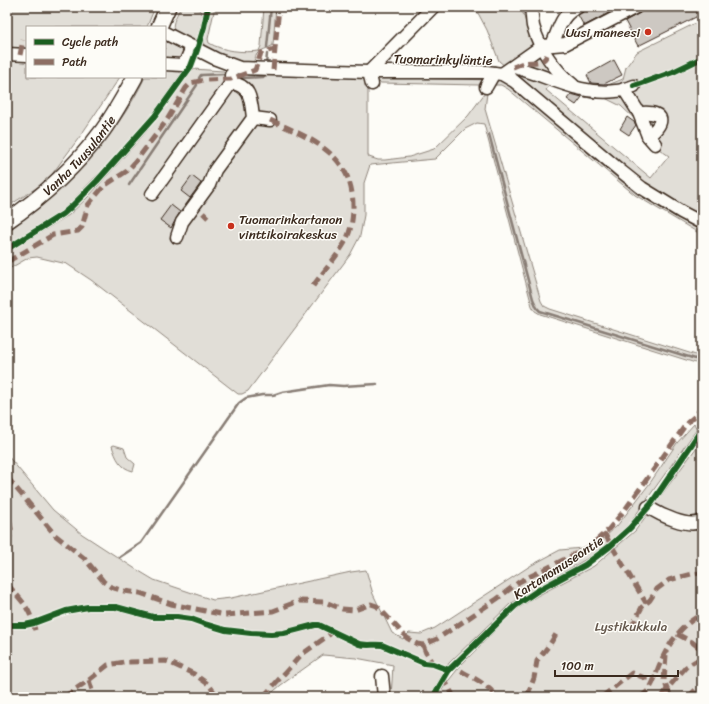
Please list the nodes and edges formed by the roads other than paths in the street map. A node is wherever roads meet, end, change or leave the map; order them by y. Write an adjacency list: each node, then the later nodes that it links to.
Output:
1 (168, 7): 6 (main road)
2 (433, 7): 15 (street)
3 (531, 7): 8 (street)
4 (578, 7): 8 (street)
5 (636, 7): 8 (street)
6 (159, 26)
7 (166, 34): 9 (street, Tuomarinkyläntie)
8 (547, 46): 14 (street); 21 (street)
9 (192, 47): 12 (street); 13 (street, Tuomarinkyläntie)
10 (7, 54): 11 (street)
11 (26, 55)
12 (166, 64)
13 (232, 66): 15 (street, Tuomarinkyläntie); 18 (street)
14 (513, 67): 16 (street); 21 (street)
15 (369, 72): 16 (street, Tuomarinkyläntie); 19 (street)
16 (498, 74): 20 (street); 27 (street, Tuomarinkyläntie)
17 (134, 78): 26 (main road, Vanha Tuusulantie)
18 (231, 82): 23 (street); 25 (street)
19 (372, 84)
20 (486, 86)
21 (575, 87): 22 (street)
22 (639, 113): 22 (street)
23 (253, 118): 24 (street); 28 (street)
24 (270, 120)
25 (152, 194)
26 (7, 221)
27 (702, 223)
28 (177, 237)
29 (648, 507): 30 (street)
30 (702, 521)
31 (382, 676): 32 (street)
32 (384, 697)

